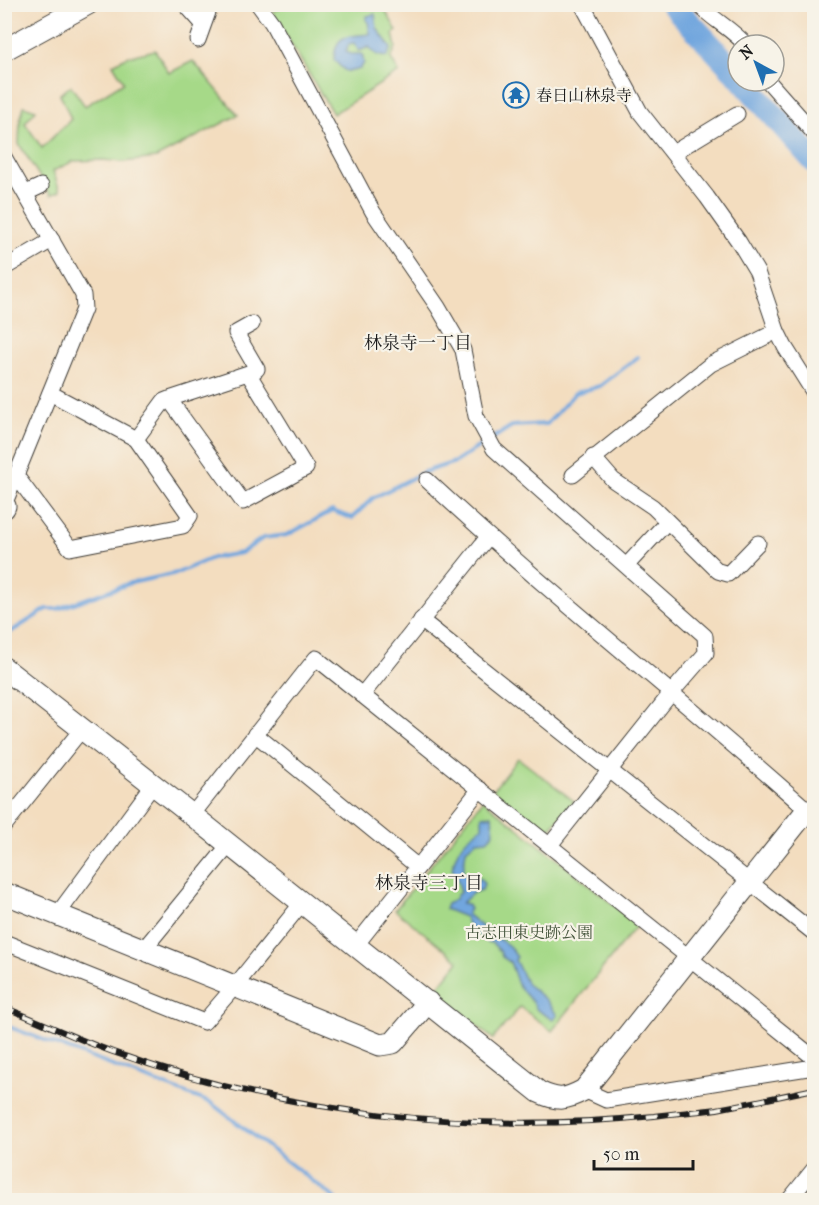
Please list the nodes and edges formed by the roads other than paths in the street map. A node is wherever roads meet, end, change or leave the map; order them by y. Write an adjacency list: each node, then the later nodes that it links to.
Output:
1 (88, 4): 10 (street)
2 (185, 4): 7 (street)
3 (211, 4): 7 (street)
4 (258, 4): 35 (street)
5 (582, 4): 14 (street)
6 (698, 4): 8 (street)
7 (203, 24): 9 (street)
8 (734, 33)
9 (198, 40)
10 (4, 50)
11 (779, 93): 13 (street)
12 (736, 114): 14 (street)
13 (814, 133)
14 (673, 153): 21 (street)
15 (4, 157): 17 (street)
16 (41, 186): 17 (street)
17 (26, 193): 18 (street)
18 (52, 240): 19 (street); 23 (street)
19 (4, 268)
20 (252, 324): 22 (street)
21 (777, 331): 24 (street); 27 (street)
22 (250, 375): 25 (street); 25 (street)
23 (50, 393): 26 (street); 29 (street)
24 (814, 393)
25 (169, 399): 26 (street)
26 (135, 439): 29 (street)
27 (593, 457): 28 (street); 32 (street)
28 (573, 475)
29 (17, 477): 31 (street)
30 (427, 480): 33 (street)
31 (5, 506)
32 (668, 522): 34 (street); 35 (street)
33 (488, 537): 36 (street); 38 (street)
34 (758, 543)
35 (627, 565): 38 (street)
36 (421, 620): 39 (street); 42 (street)
37 (4, 668): 40 (street)
38 (672, 692): 42 (street); 45 (street)
39 (362, 695): 41 (street); 44 (street)
40 (82, 729): 43 (street); 47 (street)
41 (255, 734): 46 (street); 50 (street)
42 (609, 772): 49 (street); 51 (street)
43 (153, 785): 46 (street); 54 (street)
44 (480, 789): 49 (street); 50 (street)
45 (811, 813): 51 (street)
46 (192, 815): 48 (street)
47 (4, 826)
48 (229, 845): 53 (street); 58 (street)
49 (550, 845): 59 (street)
50 (418, 867): 57 (street)
51 (750, 882): 55 (street); 59 (street)
52 (4, 893): 54 (street)
53 (302, 903): 57 (street); 60 (street)
54 (57, 915): 58 (street)
55 (814, 933)
56 (4, 942): 60 (street)
57 (356, 945): 61 (street)
58 (144, 950): 60 (street)
59 (690, 958): 62 (street); 64 (street)
60 (235, 987): 61 (street)
61 (428, 1002): 64 (street)
62 (814, 1058)
63 (814, 1067): 64 (street)
64 (584, 1090)
65 (814, 1169): 66 (street)
66 (789, 1200)

